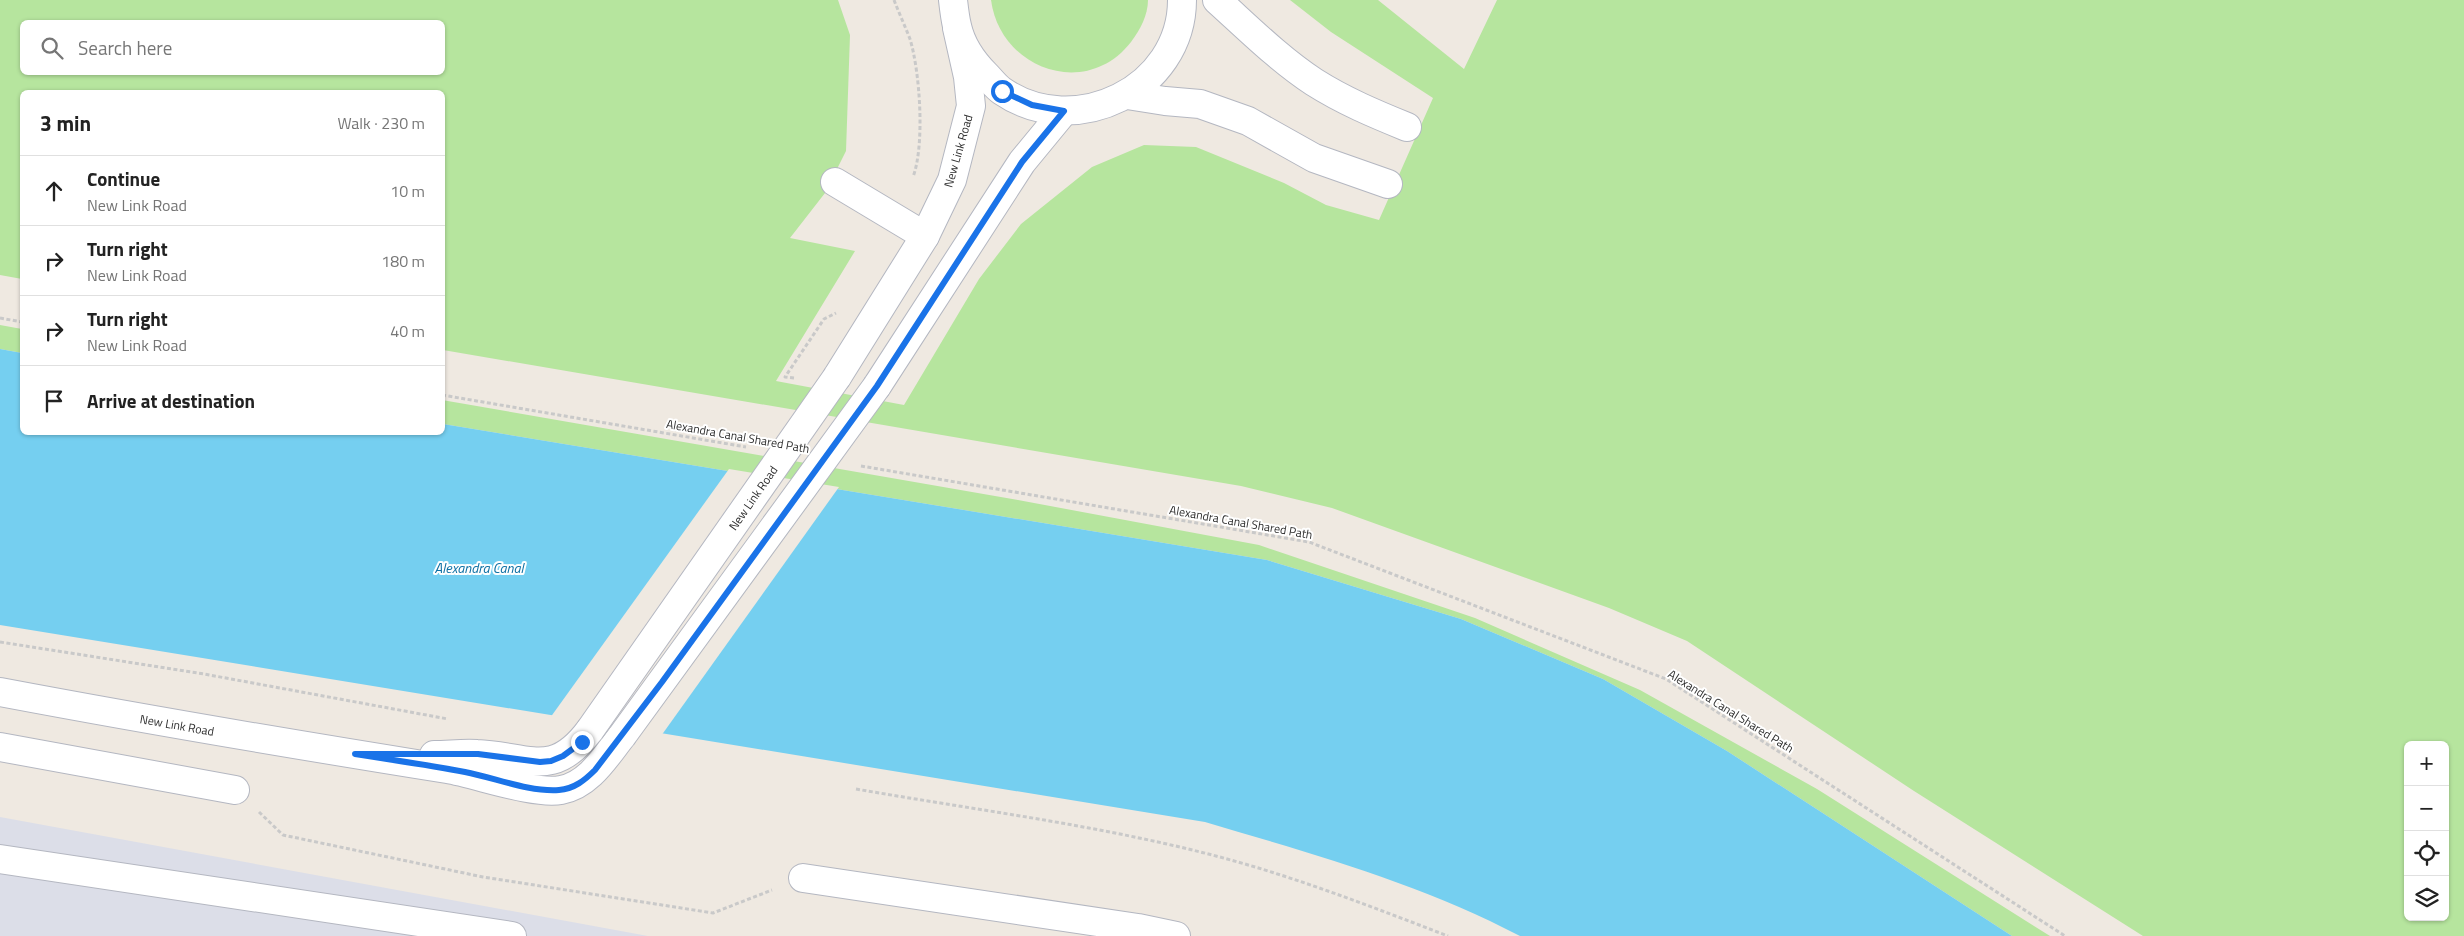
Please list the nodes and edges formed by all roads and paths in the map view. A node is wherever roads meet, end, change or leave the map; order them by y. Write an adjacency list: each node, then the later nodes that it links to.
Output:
1 (954, 0): 4 (street, New Link Road)
2 (1182, 0): 5 (street, New Link Road)
3 (1217, 0): 7 (street)
4 (957, 28): 6 (street, New Link Road); 10 (street, New Link Road)
5 (1127, 95): 6 (street, New Link Road); 9 (street)
6 (1064, 111): 22 (street, New Link Road, bridge)
7 (1407, 127)
8 (835, 182): 10 (street)
9 (1388, 184)
10 (925, 236): 22 (street, New Link Road, bridge)
11 (0, 318): 13 (path)
12 (824, 319): 14 (path)
13 (20, 322)
14 (785, 377)
15 (445, 396): 16 (path, Alexandra Canal Shared Path)
16 (755, 448)
17 (852, 464): 30 (path, Alexandra Canal Shared Path)
18 (0, 642): 20 (path)
19 (0, 692): 22 (street, New Link Road)
20 (455, 721)
21 (0, 747): 23 (street)
22 (355, 754)
23 (234, 790): 26 (path)
24 (856, 790): 29 (path)
25 (0, 859): 27 (street)
26 (803, 878): 28 (street)
27 (512, 936)
28 (1176, 936)
29 (1448, 936)
30 (2065, 936)

